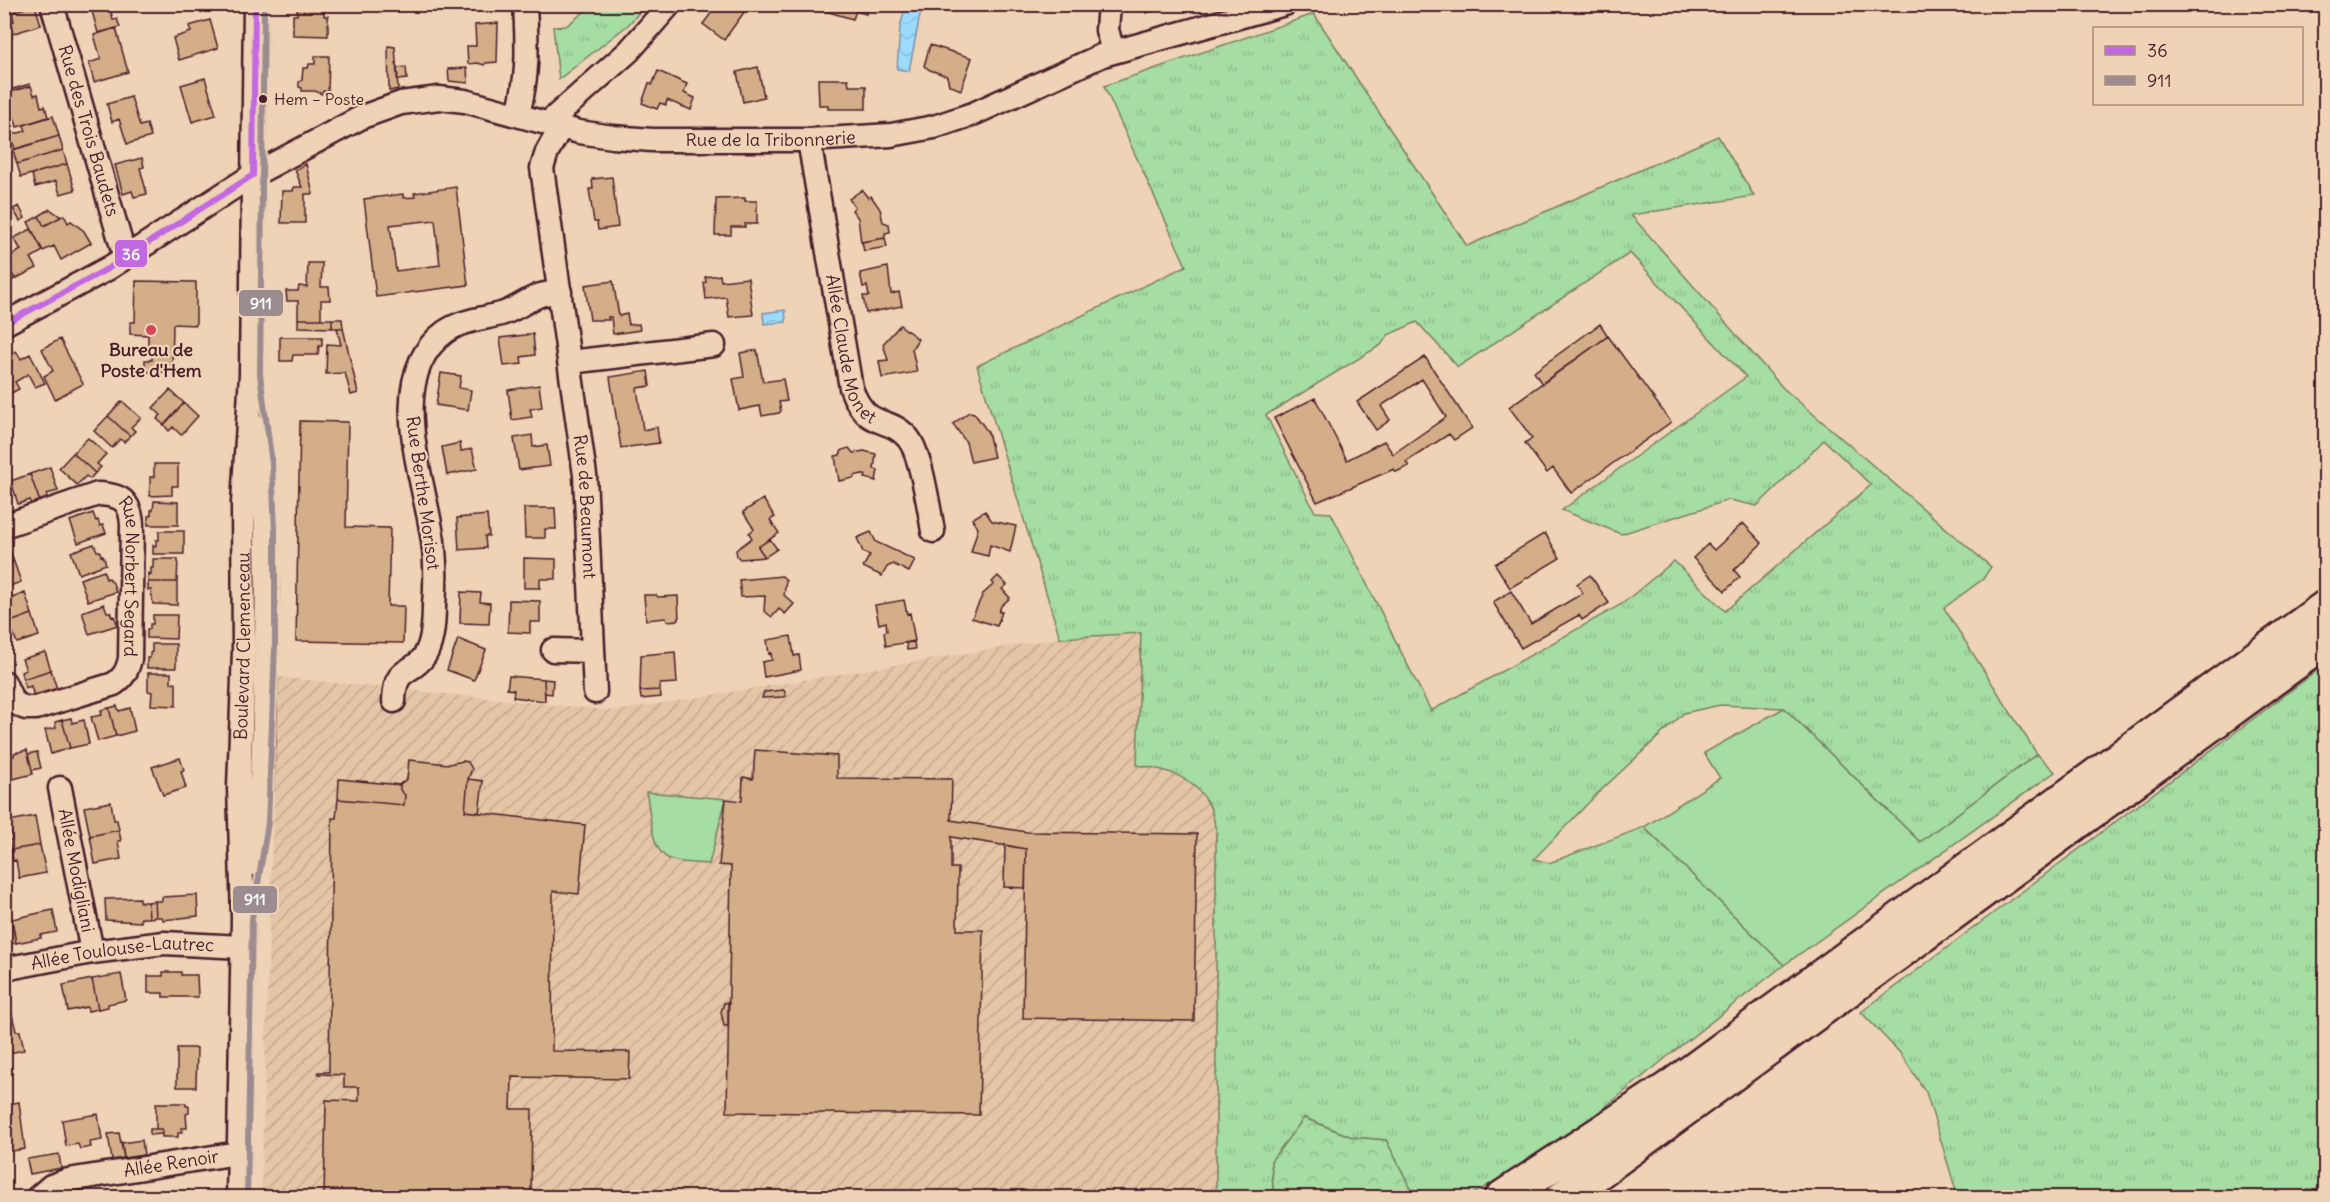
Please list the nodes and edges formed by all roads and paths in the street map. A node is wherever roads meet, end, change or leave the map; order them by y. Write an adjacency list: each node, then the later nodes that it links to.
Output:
1 (52, 4): 11 (street, Rue des Trois Baudets)
2 (255, 4): 10 (street, Boulevard Clemenceau)
3 (525, 4): 8 (street, Rue de Beaumont)
4 (670, 4): 8 (street)
5 (1109, 4): 7 (street)
6 (1285, 4): 7 (street, Rue de la Tribonnerie)
7 (1113, 51): 9 (street, Rue de la Tribonnerie)
8 (540, 121): 9 (street, Rue de la Tribonnerie); 10 (street, Rue de la Tribonnerie); 12 (street, Rue de Beaumont)
9 (809, 140): 17 (street, Allée Claude Monet)
10 (253, 175): 11 (street, Rue de la Tribonnerie); 26 (street, Boulevard Clemenceau)
11 (125, 257): 13 (street, Rue de la Tribonnerie)
12 (560, 292): 15 (street, Rue de Beaumont); 24 (street, Rue Berthe Morisot)
13 (4, 324)
14 (714, 345): 15 (street)
15 (570, 362): 21 (street, Rue de Beaumont)
16 (4, 526): 22 (street, Rue Norbert Segard)
17 (933, 531)
18 (2325, 607): 32 (highway)
19 (2325, 640): 33 (highway)
20 (553, 650): 21 (street)
21 (592, 651): 23 (street, Rue de Beaumont)
22 (4, 682)
23 (595, 692)
24 (394, 701)
25 (60, 788): 27 (street, Allée Modigliani)
26 (242, 946): 27 (street, Allée Toulouse-Lautrec); 29 (street, Boulevard Clemenceau)
27 (92, 952): 28 (street, Allée Toulouse-Lautrec)
28 (4, 969)
29 (238, 1153): 30 (street, Allée Renoir); 31 (street, Boulevard Clemenceau)
30 (37, 1197)
31 (238, 1197)
32 (1502, 1197)
33 (1563, 1197)

